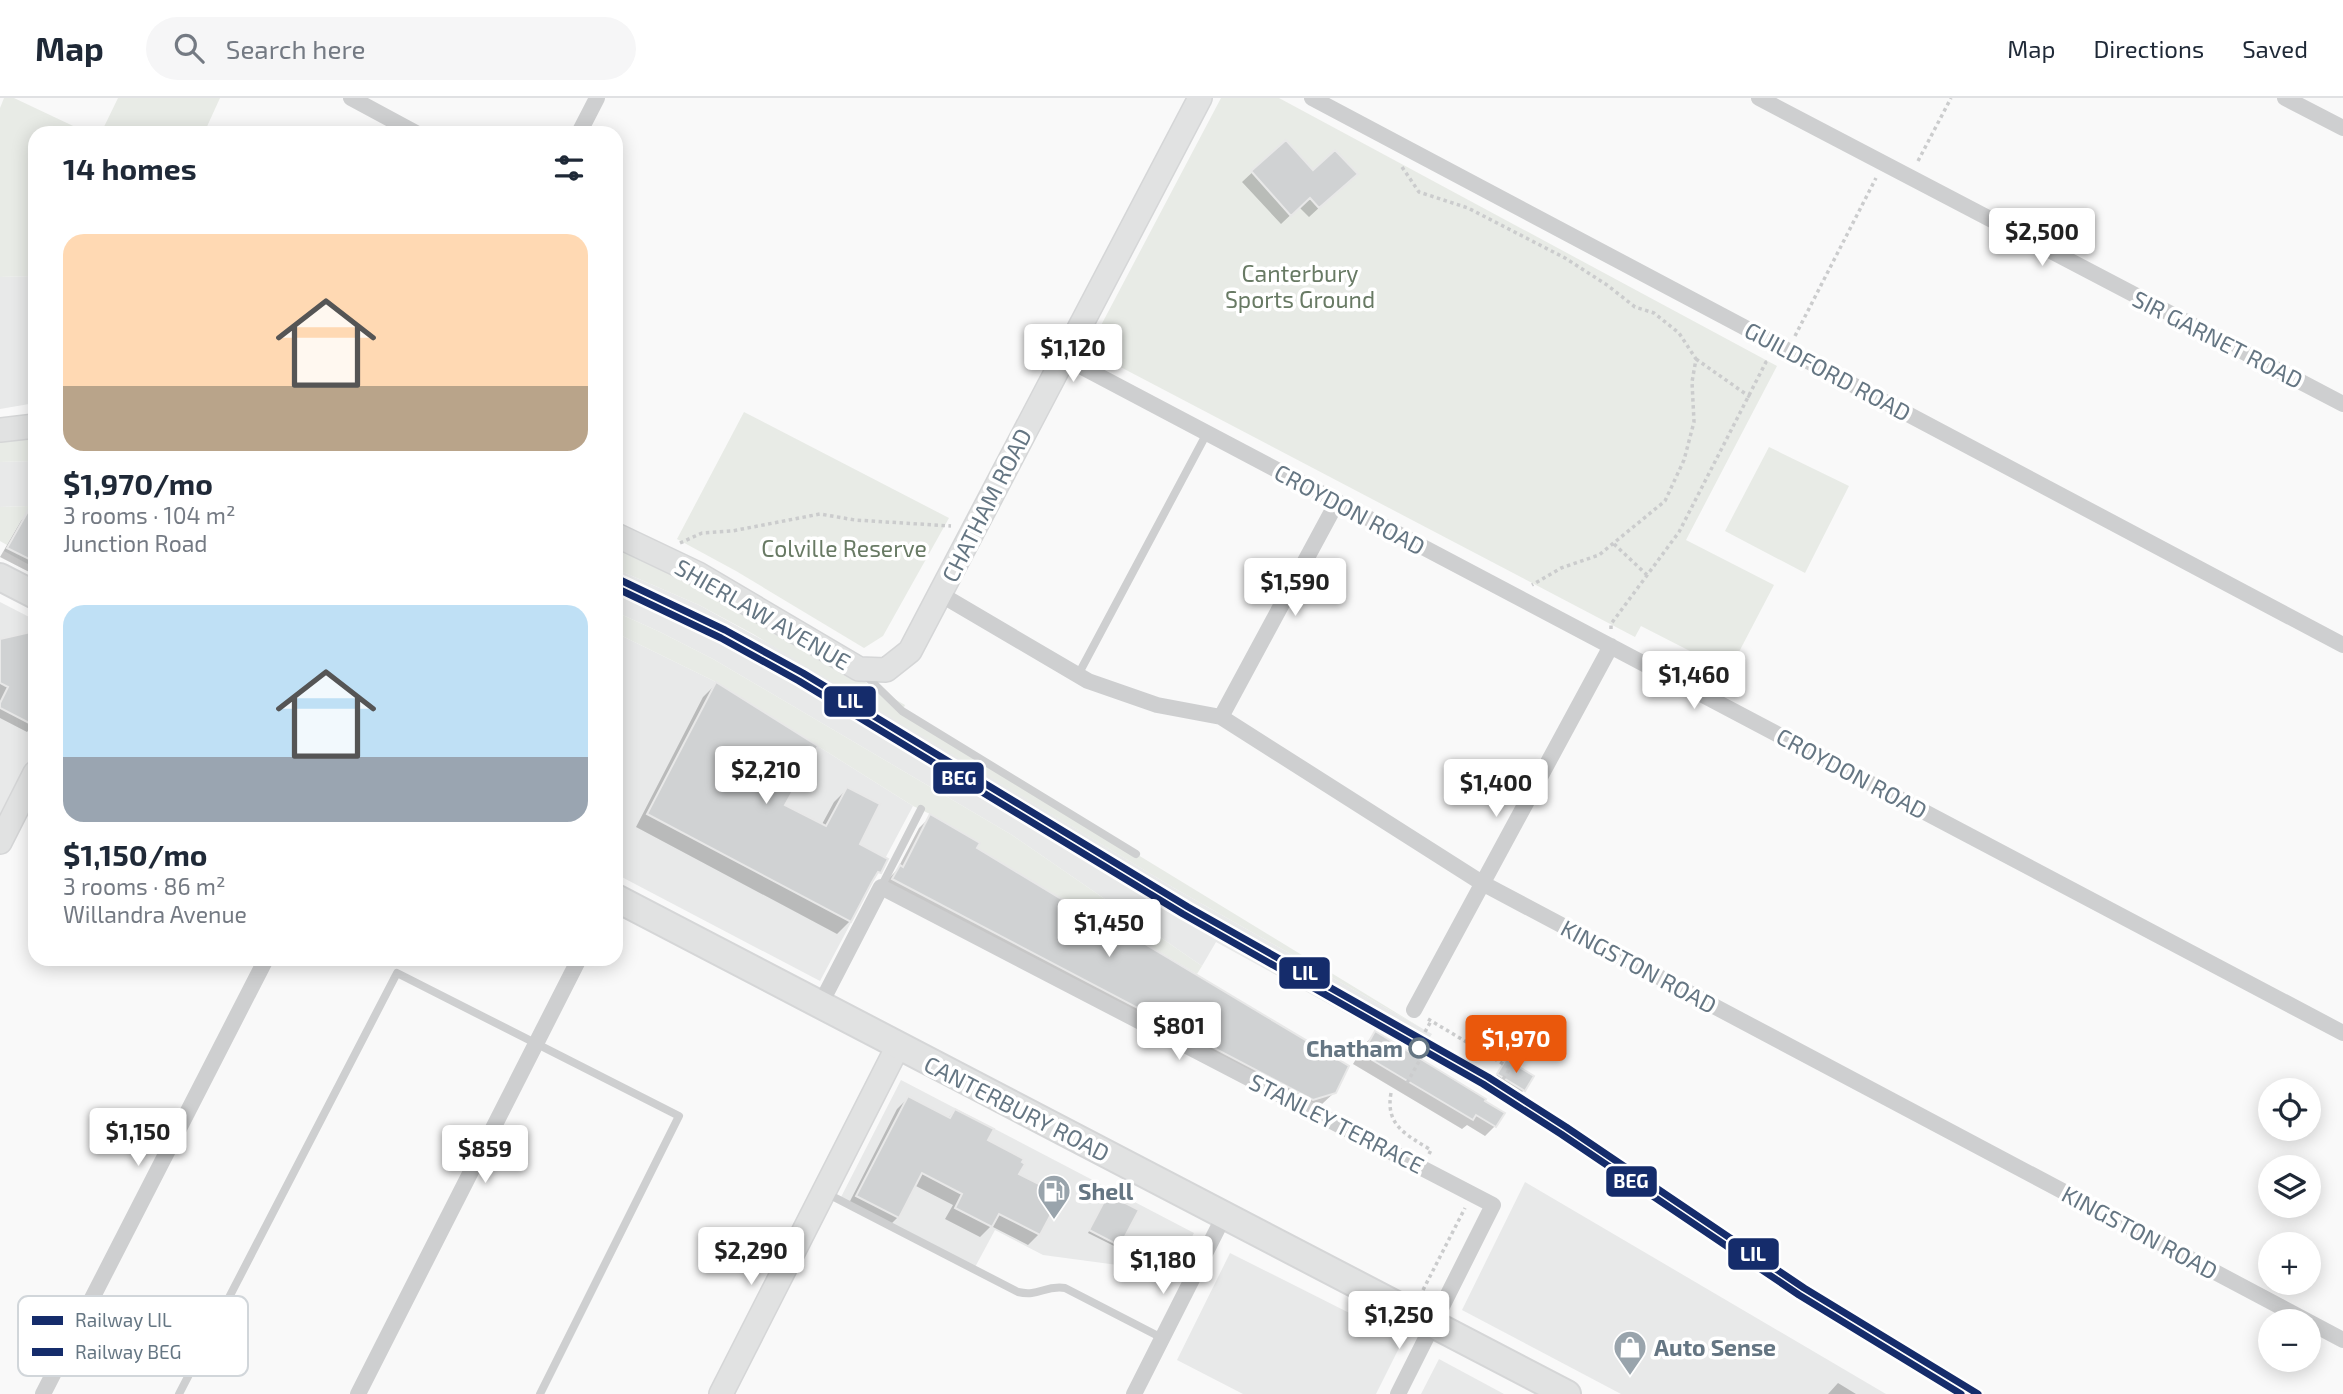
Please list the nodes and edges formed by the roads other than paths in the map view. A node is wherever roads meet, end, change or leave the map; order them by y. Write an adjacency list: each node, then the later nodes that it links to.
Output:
1 (351, 98): 7 (street)
2 (597, 98): 8 (street)
3 (1200, 98): 10 (street, CHATHAM ROAD)
4 (1312, 98): 20 (street, GUILDFORD ROAD)
5 (1759, 98): 11 (street, SIR GARNET ROAD)
6 (2286, 98): 9 (street)
7 (403, 126)
8 (583, 126)
9 (2343, 128)
10 (1063, 357): 14 (street, CROYDON ROAD); 19 (street, CHATHAM ROAD)
11 (2343, 404)
12 (28, 427): 13 (street)
13 (0, 430)
14 (1207, 433): 15 (street, CROYDON ROAD); 24 (lane)
15 (1337, 502): 21 (street, CROYDON ROAD); 25 (street)
16 (623, 538): 23 (street, SHIERLAW AVENUE)
17 (0, 577): 18 (main road)
18 (28, 591)
19 (940, 594): 22 (street, CHATHAM ROAD); 24 (street, KINGSTON ROAD)
20 (2343, 645)
21 (1611, 646): 30 (street); 37 (street, CROYDON ROAD)
22 (910, 651): 23 (street, SHIERLAW AVENUE)
23 (859, 669): 29 (lane)
24 (1078, 675): 25 (street, KINGSTON ROAD)
25 (1221, 717): 30 (street, KINGSTON ROAD)
26 (28, 786): 28 (street)
27 (921, 809): 31 (lane)
28 (2, 834)
29 (1136, 853)
30 (1482, 883): 36 (street); 46 (street, KINGSTON ROAD)
31 (881, 887): 35 (street); 44 (street, STANLEY TERRACE)
32 (623, 902): 35 (main road, CANTERBURY ROAD)
33 (262, 966): 42 (street)
34 (575, 966): 38 (street)
35 (820, 1005): 39 (main road, CANTERBURY ROAD)
36 (1414, 1010)
37 (2343, 1033)
38 (536, 1044): 43 (lane); 51 (street); 52 (lane)
39 (898, 1046): 40 (street); 41 (main road, CANTERBURY ROAD)
40 (824, 1192): 45 (lane); 53 (street)
41 (1224, 1216): 44 (main road, CANTERBURY ROAD); 45 (street)
42 (93, 1296)
43 (229, 1296)
44 (1433, 1324): 55 (street); 56 (main road, CANTERBURY ROAD)
45 (1162, 1338): 54 (street)
46 (2343, 1340)
47 (52, 1376): 49 (street)
48 (187, 1376): 50 (lane)
49 (43, 1394)
50 (178, 1394)
51 (358, 1394)
52 (540, 1394)
53 (721, 1394)
54 (1134, 1394)
55 (1398, 1394)
56 (1567, 1394)

